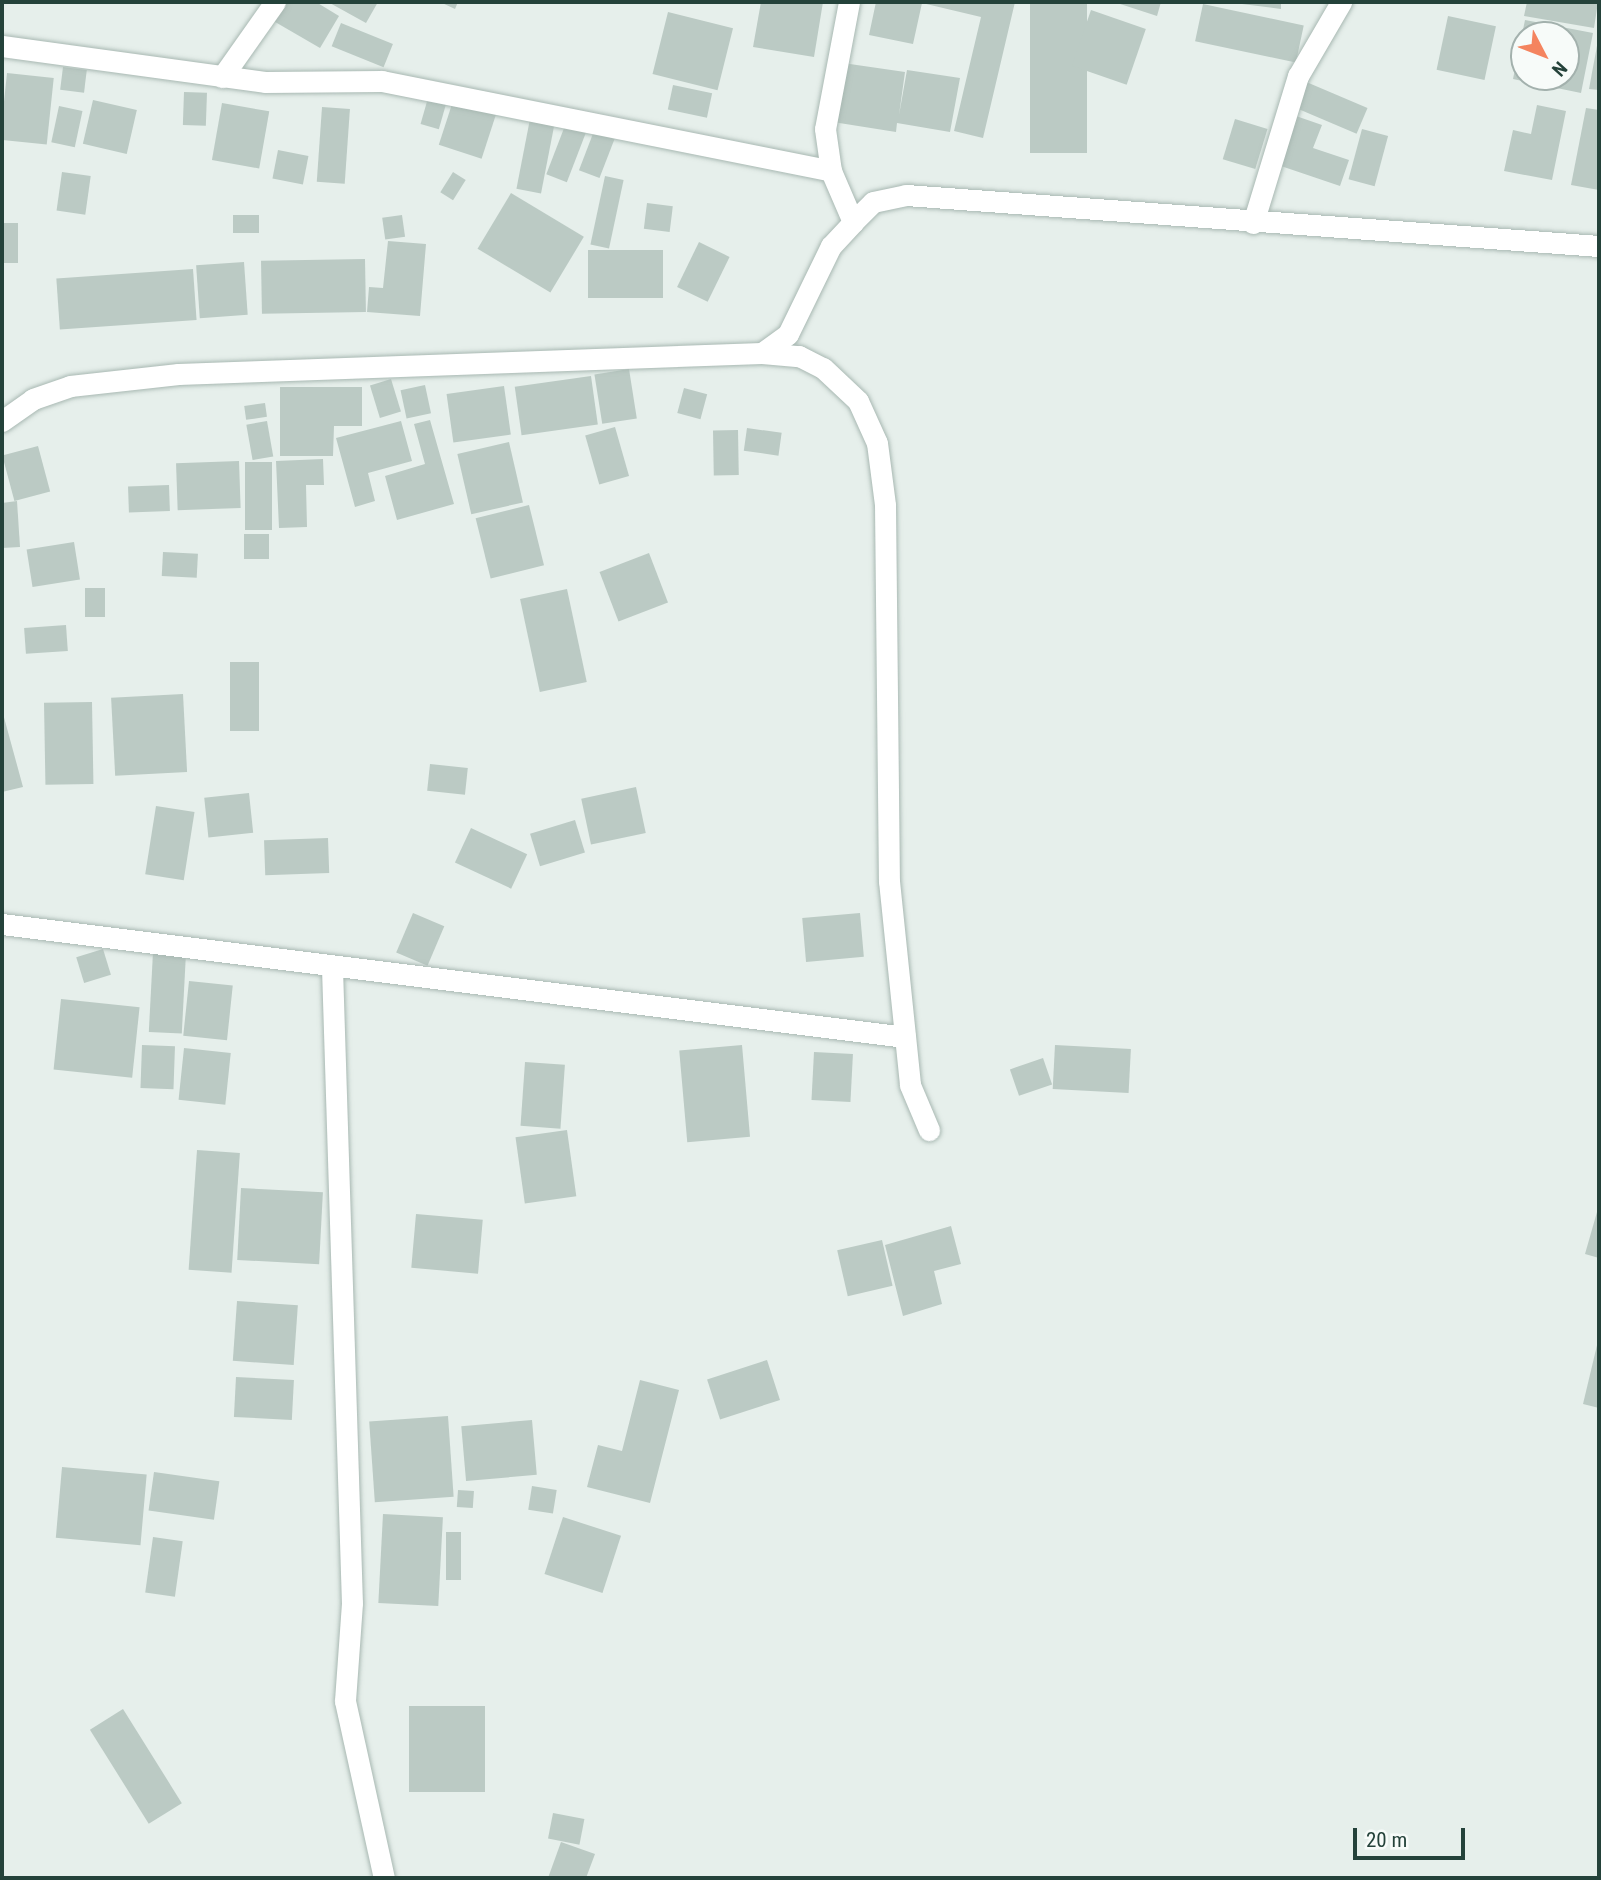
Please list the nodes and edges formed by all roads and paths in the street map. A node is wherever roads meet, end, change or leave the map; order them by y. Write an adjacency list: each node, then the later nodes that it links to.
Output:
1 (275, 2): 5 (street)
2 (849, 2): 6 (street)
3 (1341, 2): 8 (street)
4 (2, 46): 5 (street)
5 (222, 77): 6 (street)
6 (831, 171): 7 (street)
7 (853, 222): 8 (street); 10 (street)
8 (1253, 223): 9 (street)
9 (1599, 246)
10 (762, 353): 11 (street); 14 (street)
11 (2, 421)
12 (2, 924): 13 (street)
13 (332, 968): 14 (street); 16 (street)
14 (905, 1037): 15 (street)
15 (929, 1130)
16 (384, 1878)

